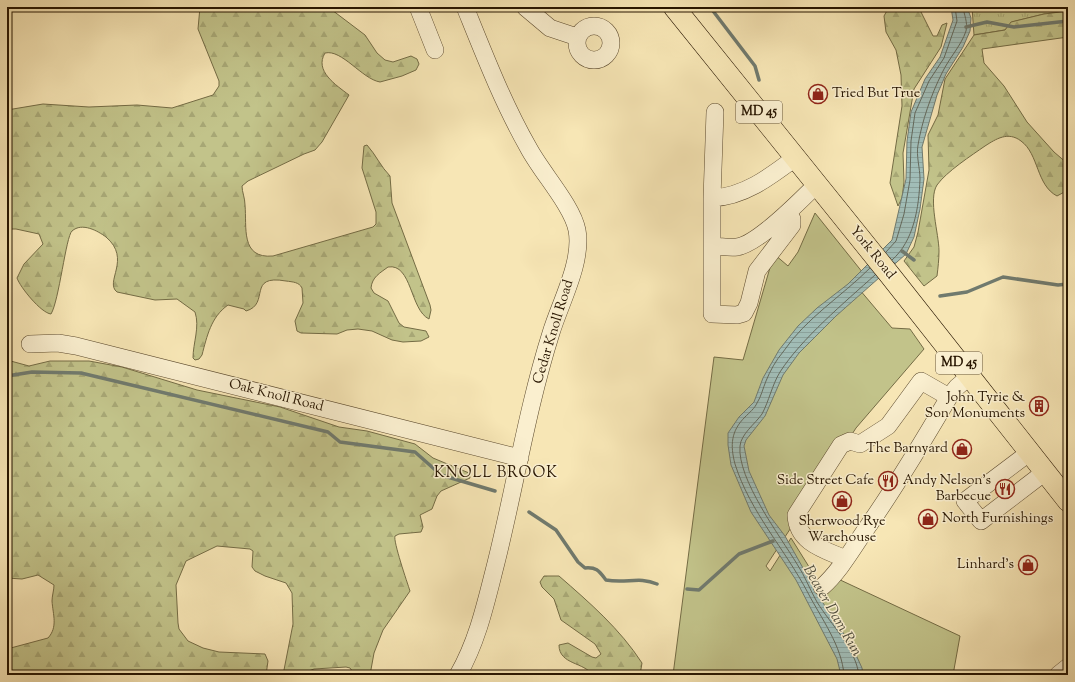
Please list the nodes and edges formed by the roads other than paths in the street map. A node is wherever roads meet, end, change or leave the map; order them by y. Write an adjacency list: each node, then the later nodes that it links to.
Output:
1 (418, 7): 6 (street)
2 (465, 7): 17 (street, Cedar Knoll Road)
3 (525, 7): 5 (street)
4 (674, 7): 8 (main road, York Road / MD 45)
5 (577, 37)
6 (435, 50)
7 (714, 112): 10 (street)
8 (796, 158): 9 (main road, York Road / MD 45); 10 (street)
9 (817, 184): 11 (street); 14 (main road, York Road / MD 45)
10 (712, 198): 12 (street)
11 (790, 213): 12 (street); 12 (street)
12 (712, 246)
13 (30, 344): 17 (street, Oak Knoll Road)
14 (970, 376): 15 (street); 16 (main road, York Road / MD 45)
15 (949, 397): 20 (street); 20 (street)
16 (1030, 452): 18 (main road, York Road / MD 45); 18 (street)
17 (520, 458): 23 (street, Cedar Knoll Road)
18 (1045, 472): 19 (main road, York Road / MD 45)
19 (1068, 501)
20 (846, 559): 21 (street)
21 (822, 587)
22 (1068, 667): 24 (street)
23 (458, 675)
24 (1058, 675)

